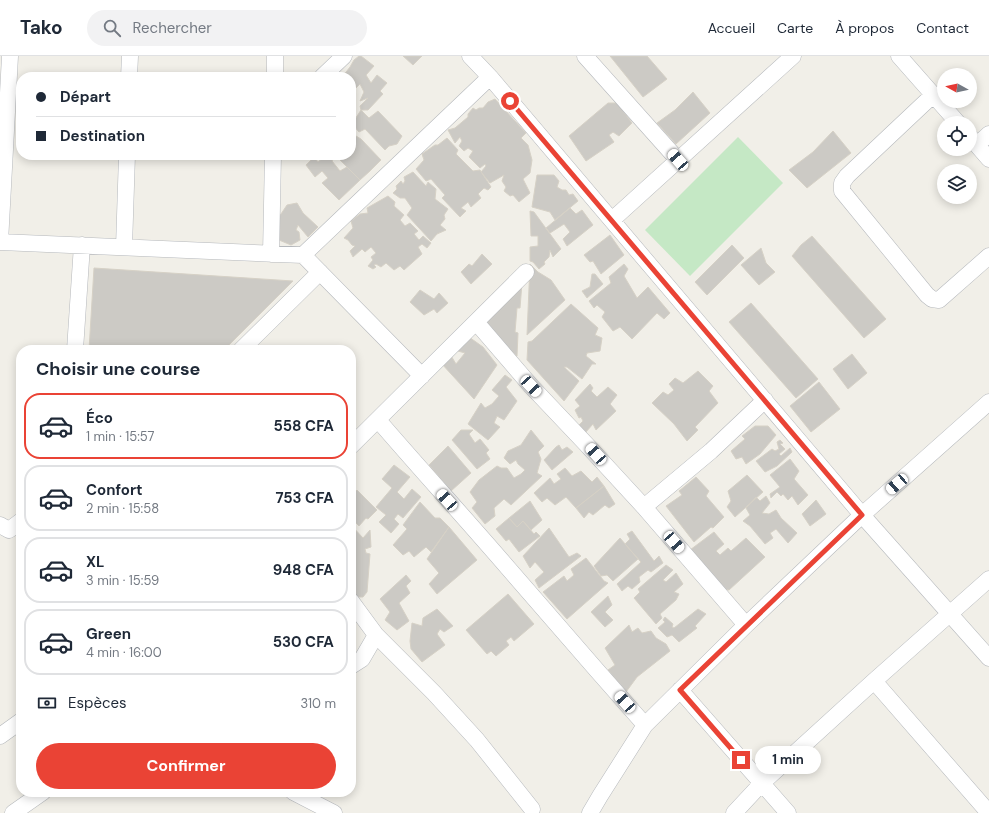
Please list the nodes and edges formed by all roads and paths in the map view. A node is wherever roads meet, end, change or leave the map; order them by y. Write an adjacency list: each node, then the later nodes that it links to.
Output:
1 (10, 56): 14 (street)
2 (130, 56): 9 (street)
3 (276, 56): 10 (street)
4 (344, 56): 11 (street)
5 (470, 56): 12 (street)
6 (585, 56): 22 (street)
7 (793, 56): 22 (street)
8 (899, 56): 13 (street)
9 (129, 72)
10 (275, 72)
11 (327, 72)
12 (490, 77): 23 (street); 28 (street)
13 (933, 95): 15 (street); 29 (street)
14 (4, 105): 24 (street)
15 (952, 116)
16 (989, 134): 17 (street)
17 (977, 139)
18 (977, 146): 19 (street)
19 (989, 159)
20 (127, 160): 26 (street)
21 (273, 160): 27 (street)
22 (678, 160): 23 (street)
23 (612, 220): 36 (street)
24 (0, 242): 25 (street)
25 (82, 245): 26 (street); 33 (street)
26 (124, 248): 27 (street)
27 (271, 254): 28 (street)
28 (304, 255): 30 (street)
29 (989, 256)
30 (320, 272): 34 (street); 35 (street)
31 (526, 272): 32 (street)
32 (476, 322): 35 (street); 40 (street)
33 (75, 345)
34 (246, 345)
35 (422, 376): 38 (street)
36 (765, 400): 40 (street); 41 (street)
37 (989, 402): 41 (street)
38 (378, 420): 39 (street); 54 (street)
39 (356, 441)
40 (644, 507): 47 (street)
41 (862, 515): 46 (street); 47 (street)
42 (16, 524): 43 (street)
43 (0, 525)
44 (989, 579): 46 (street)
45 (356, 608): 48 (street)
46 (950, 614): 49 (street); 51 (street)
47 (746, 625): 52 (street)
48 (376, 635): 50 (street); 59 (street)
49 (989, 658)
50 (356, 663)
51 (874, 681): 56 (street); 60 (street)
52 (680, 690): 54 (street); 56 (street)
53 (16, 725): 55 (street)
54 (645, 725): 63 (street)
55 (0, 736)
56 (762, 783): 64 (street); 65 (street)
57 (36, 797): 61 (street)
58 (303, 797): 62 (street)
59 (532, 809)
60 (989, 812)
61 (13, 813)
62 (334, 813)
63 (590, 813)
64 (734, 813)
65 (788, 813)

